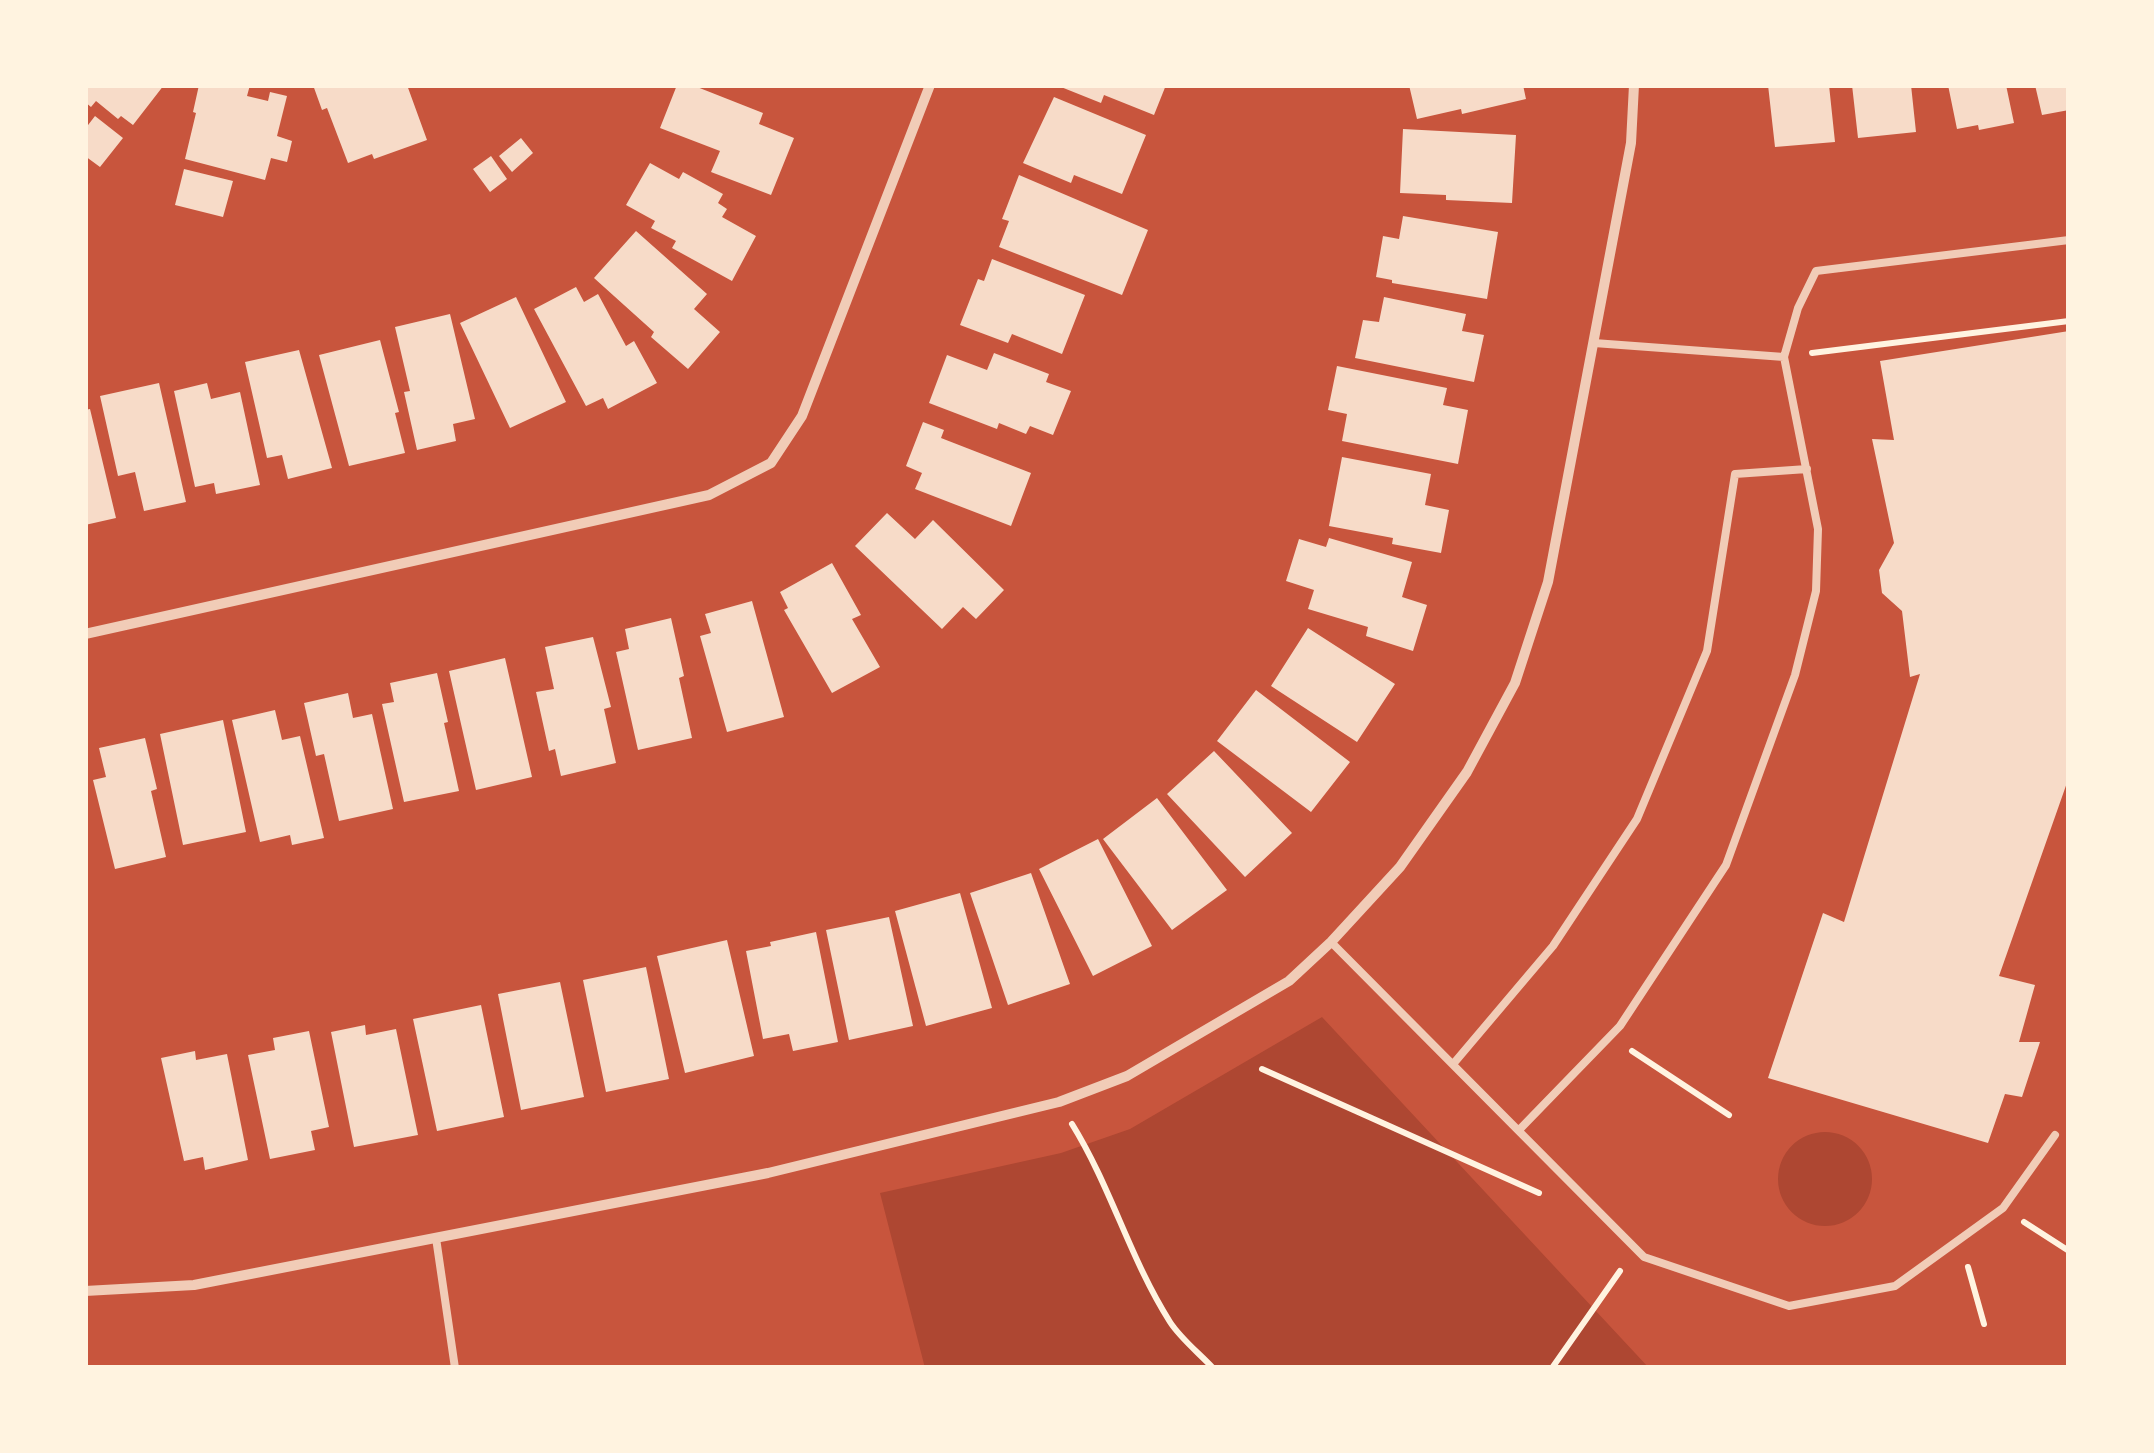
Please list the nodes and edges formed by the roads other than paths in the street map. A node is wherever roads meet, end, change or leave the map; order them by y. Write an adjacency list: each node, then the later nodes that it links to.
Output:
1 (930, 85): 7 (street)
2 (1634, 85): 4 (street)
3 (2069, 240): 5 (lane)
4 (1594, 342): 5 (lane); 8 (street)
5 (1784, 357): 6 (lane)
6 (1807, 469): 9 (lane); 10 (lane)
7 (85, 634)
8 (1331, 942): 9 (lane); 12 (street)
9 (1454, 1063): 10 (lane)
10 (1520, 1129): 11 (lane)
11 (2055, 1135)
12 (436, 1238): 13 (street); 14 (lane)
13 (85, 1291)
14 (455, 1368)

